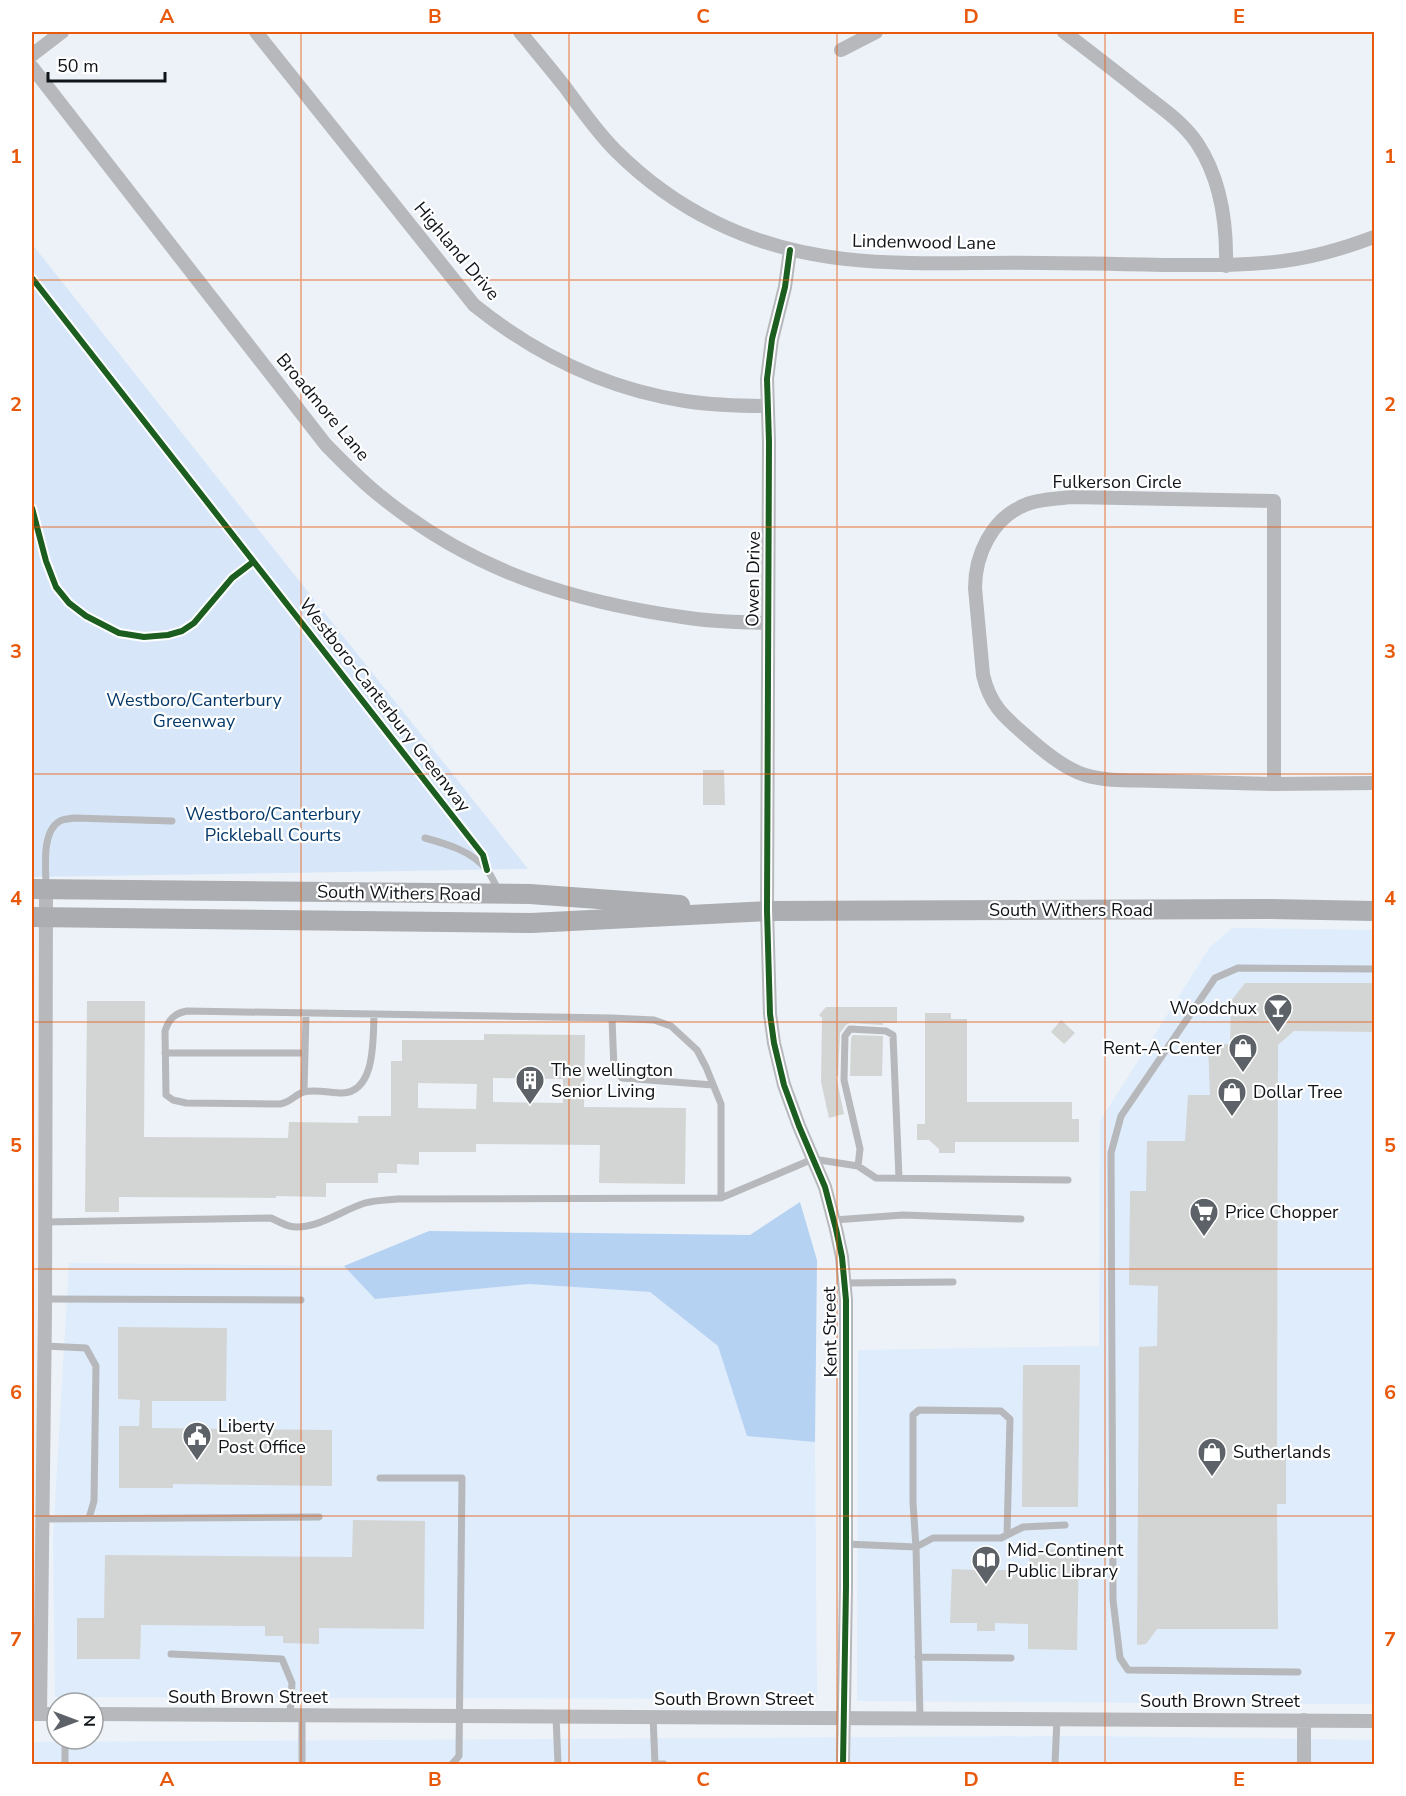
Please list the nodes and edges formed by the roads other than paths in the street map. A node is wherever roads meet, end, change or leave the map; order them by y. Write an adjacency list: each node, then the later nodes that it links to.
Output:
1 (62, 32): 7 (street)
2 (256, 32): 12 (street, Highland Drive)
3 (520, 32): 10 (street, Lindenwood Lane)
4 (876, 32): 6 (street)
5 (1064, 32): 11 (street)
6 (841, 50)
7 (32, 55)
8 (32, 67): 13 (street, Broadmore Lane)
9 (1374, 237): 11 (street, Lindenwood Lane)
10 (790, 249): 11 (street, Lindenwood Lane); 12 (street, Owen Drive)
11 (1226, 266)
12 (767, 406): 13 (street, Owen Drive)
13 (767, 623): 20 (street, Owen Drive)
14 (1372, 783): 15 (street, Fulkerson Circle)
15 (1274, 784): 15 (street, Fulkerson Circle)
16 (172, 821): 18 (lane)
17 (425, 838): 19 (lane)
18 (39, 889): 19 (main road, South Withers Road); 22 (street)
19 (500, 894): 20 (main road, South Withers Road)
20 (767, 911): 21 (main road, South Withers Road); 22 (main road, South Withers Road); 31 (street, Kent Street)
21 (1374, 911)
22 (38, 917): 38 (street)
23 (1374, 969): 55 (lane)
24 (306, 1013): 25 (lane); 27 (lane); 28 (lane)
25 (374, 1014): 26 (lane); 30 (lane)
26 (612, 1018): 29 (lane); 29 (lane)
27 (165, 1053): 28 (lane); 30 (lane)
28 (305, 1053): 30 (lane)
29 (713, 1085): 35 (lane)
30 (304, 1092)
31 (813, 1159): 32 (lane); 35 (lane); 37 (street, Kent Street)
32 (858, 1166): 33 (lane); 33 (lane)
33 (900, 1178): 34 (lane)
34 (1068, 1179)
35 (721, 1198): 38 (lane)
36 (1021, 1219): 37 (lane)
37 (834, 1220): 40 (street, Kent Street)
38 (45, 1222): 41 (street)
39 (954, 1282): 40 (lane)
40 (844, 1283): 50 (street, Kent Street)
41 (45, 1299): 42 (lane); 43 (street)
42 (301, 1300)
43 (45, 1346): 46 (lane); 47 (street)
44 (380, 1478): 59 (lane)
45 (319, 1517): 46 (lane)
46 (89, 1518): 47 (lane)
47 (42, 1519): 56 (street)
48 (1065, 1525): 49 (lane)
49 (1007, 1535): 51 (lane); 51 (lane)
50 (846, 1544): 51 (lane); 62 (street, Kent Street)
51 (916, 1547): 53 (lane)
52 (171, 1654): 58 (lane)
53 (918, 1657): 54 (lane); 63 (lane)
54 (1011, 1658)
55 (1298, 1672)
56 (36, 1714)
57 (105, 1714): 58 (street, South Brown Street)
58 (296, 1715): 59 (street, South Brown Street); 67 (lane)
59 (459, 1716): 60 (street, South Brown Street); 68 (lane)
60 (556, 1716): 61 (street, South Brown Street); 69 (lane)
61 (653, 1716): 62 (street, South Brown Street); 70 (lane)
62 (843, 1718): 63 (street, South Brown Street); 72 (street, Kent Street)
63 (920, 1718): 64 (street, South Brown Street)
64 (1057, 1718): 65 (street, South Brown Street); 73 (lane)
65 (1304, 1720): 66 (street, South Brown Street); 74 (street)
66 (1374, 1721)
67 (302, 1764)
68 (452, 1764)
69 (558, 1764)
70 (655, 1764): 71 (lane)
71 (664, 1764)
72 (843, 1764)
73 (1055, 1764)
74 (1304, 1764)

